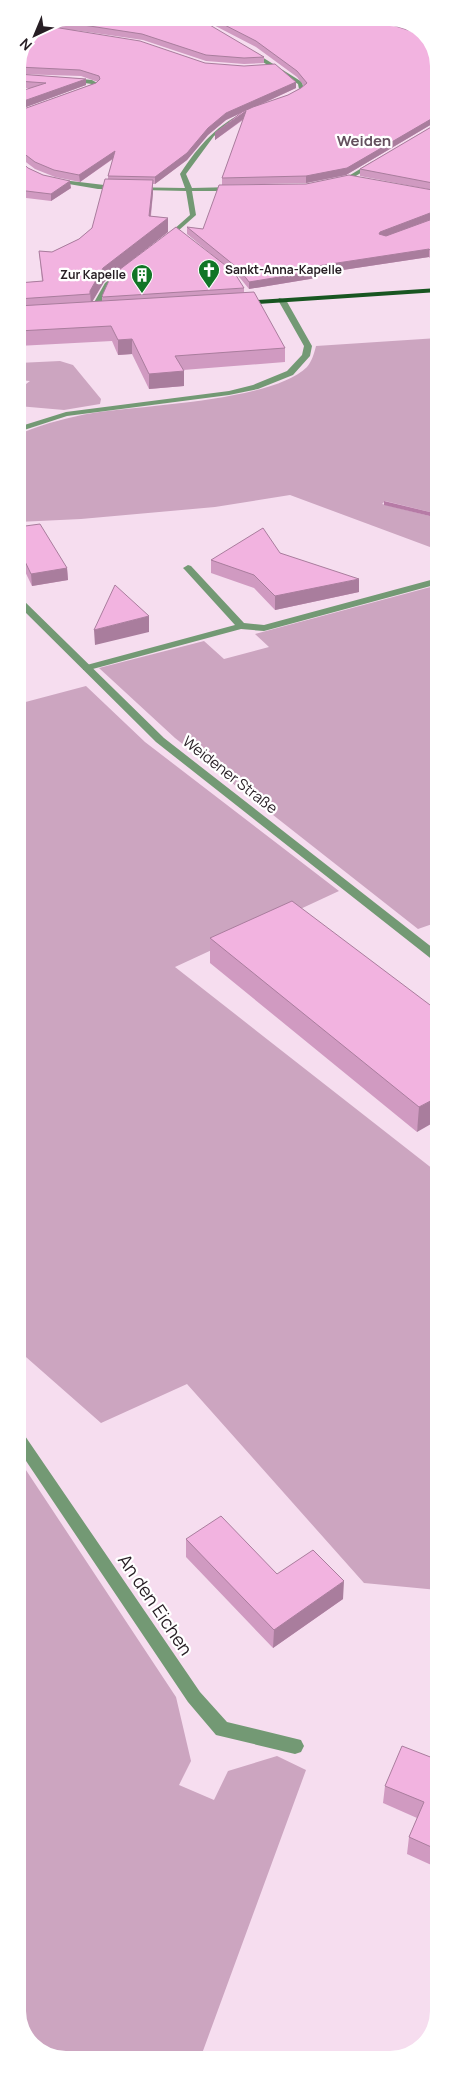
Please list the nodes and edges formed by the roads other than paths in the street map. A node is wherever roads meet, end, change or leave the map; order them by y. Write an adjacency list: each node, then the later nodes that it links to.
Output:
1 (241, 46): 2 (street)
2 (275, 66): 3 (street); 6 (street)
3 (259, 67)
4 (62, 79): 5 (street)
5 (77, 93)
6 (286, 98)
7 (264, 106): 13 (street)
8 (381, 158): 10 (street)
9 (46, 178): 13 (street)
10 (349, 178): 11 (street); 12 (street)
11 (358, 179)
12 (332, 182)
13 (189, 189): 14 (street); 15 (street)
14 (245, 189)
15 (176, 231): 16 (street); 17 (street)
16 (184, 237)
17 (159, 244)
18 (129, 266): 22 (street)
19 (429, 291): 20 (main road)
20 (282, 300): 21 (main road); 25 (street)
21 (233, 304)
22 (99, 312): 23 (main road); 24 (main road)
23 (108, 312)
24 (90, 313)
25 (26, 427)
26 (188, 568): 29 (street)
27 (429, 583): 29 (street)
28 (26, 608): 32 (street, Weidener Straße)
29 (241, 626): 30 (street)
30 (206, 635): 31 (street); 32 (street)
31 (217, 644)
32 (86, 668): 33 (street, Weidener Straße)
33 (429, 951)
34 (27, 1450): 35 (street, An den Eichen)
35 (295, 1746)

